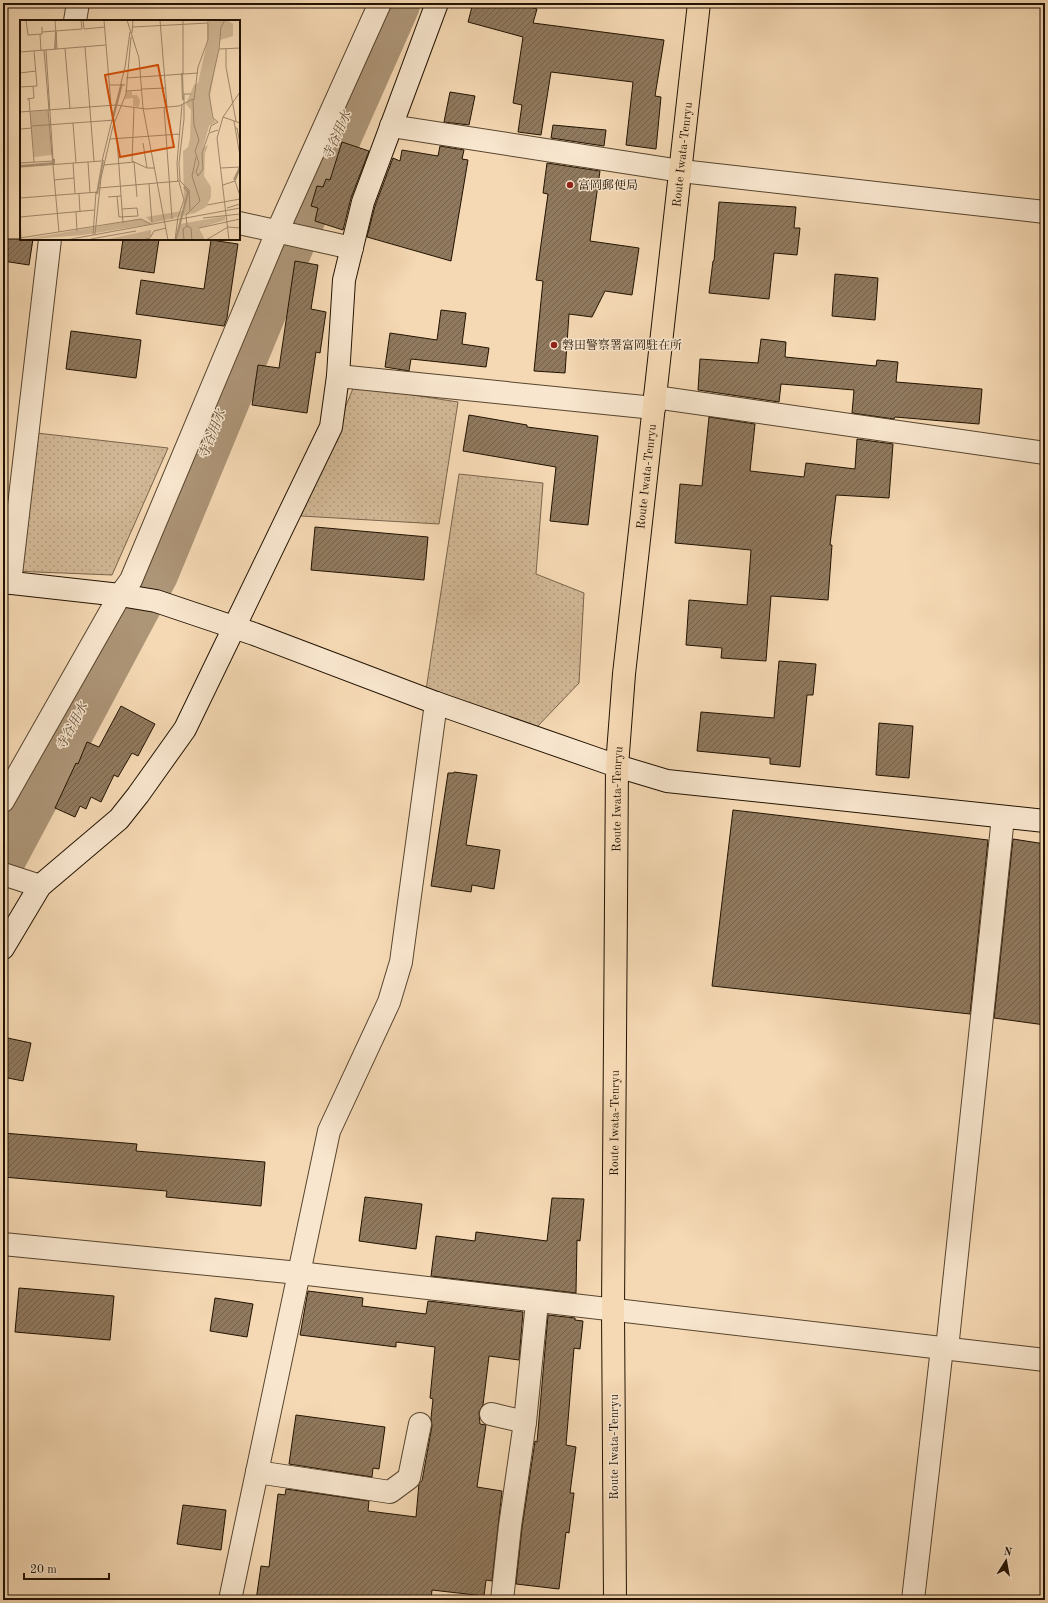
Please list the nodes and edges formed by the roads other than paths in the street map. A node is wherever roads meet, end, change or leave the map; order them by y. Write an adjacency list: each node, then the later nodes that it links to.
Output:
1 (78, 3): 5 (street)
2 (380, 3): 10 (street)
3 (437, 3): 6 (street)
4 (699, 3): 7 (main road, Route Iwata-Tenryu)
5 (75, 20)
6 (391, 126): 7 (street); 12 (street)
7 (682, 171): 8 (street); 14 (main road, Route Iwata-Tenryu)
8 (1045, 212)
9 (240, 223): 10 (street)
10 (277, 232): 12 (street); 17 (street)
11 (50, 240): 16 (street)
12 (352, 248): 13 (street)
13 (338, 376): 14 (street); 18 (street)
14 (654, 403): 15 (street); 20 (main road, Route Iwata-Tenryu)
15 (1045, 453)
16 (7, 582): 17 (street)
17 (120, 595): 18 (street); 21 (street)
18 (234, 627): 19 (street); 25 (street)
19 (436, 703): 20 (street); 28 (street)
20 (617, 766): 22 (street); 30 (main road, Route Iwata-Tenryu)
21 (3, 801)
22 (1003, 817): 23 (street); 31 (street)
23 (1045, 821)
24 (5, 875): 25 (street)
25 (40, 886): 26 (street)
26 (3, 948)
27 (4, 1250): 28 (street)
28 (299, 1273): 29 (street); 36 (street)
29 (536, 1302): 30 (street); 34 (street)
30 (613, 1311): 31 (street); 39 (main road, Route Iwata-Tenryu)
31 (944, 1349): 32 (street); 40 (street)
32 (1045, 1360)
33 (491, 1414): 34 (street)
34 (525, 1422): 38 (street)
35 (420, 1424): 36 (street)
36 (257, 1472): 37 (street)
37 (230, 1600)
38 (502, 1600)
39 (615, 1600)
40 (913, 1600)

